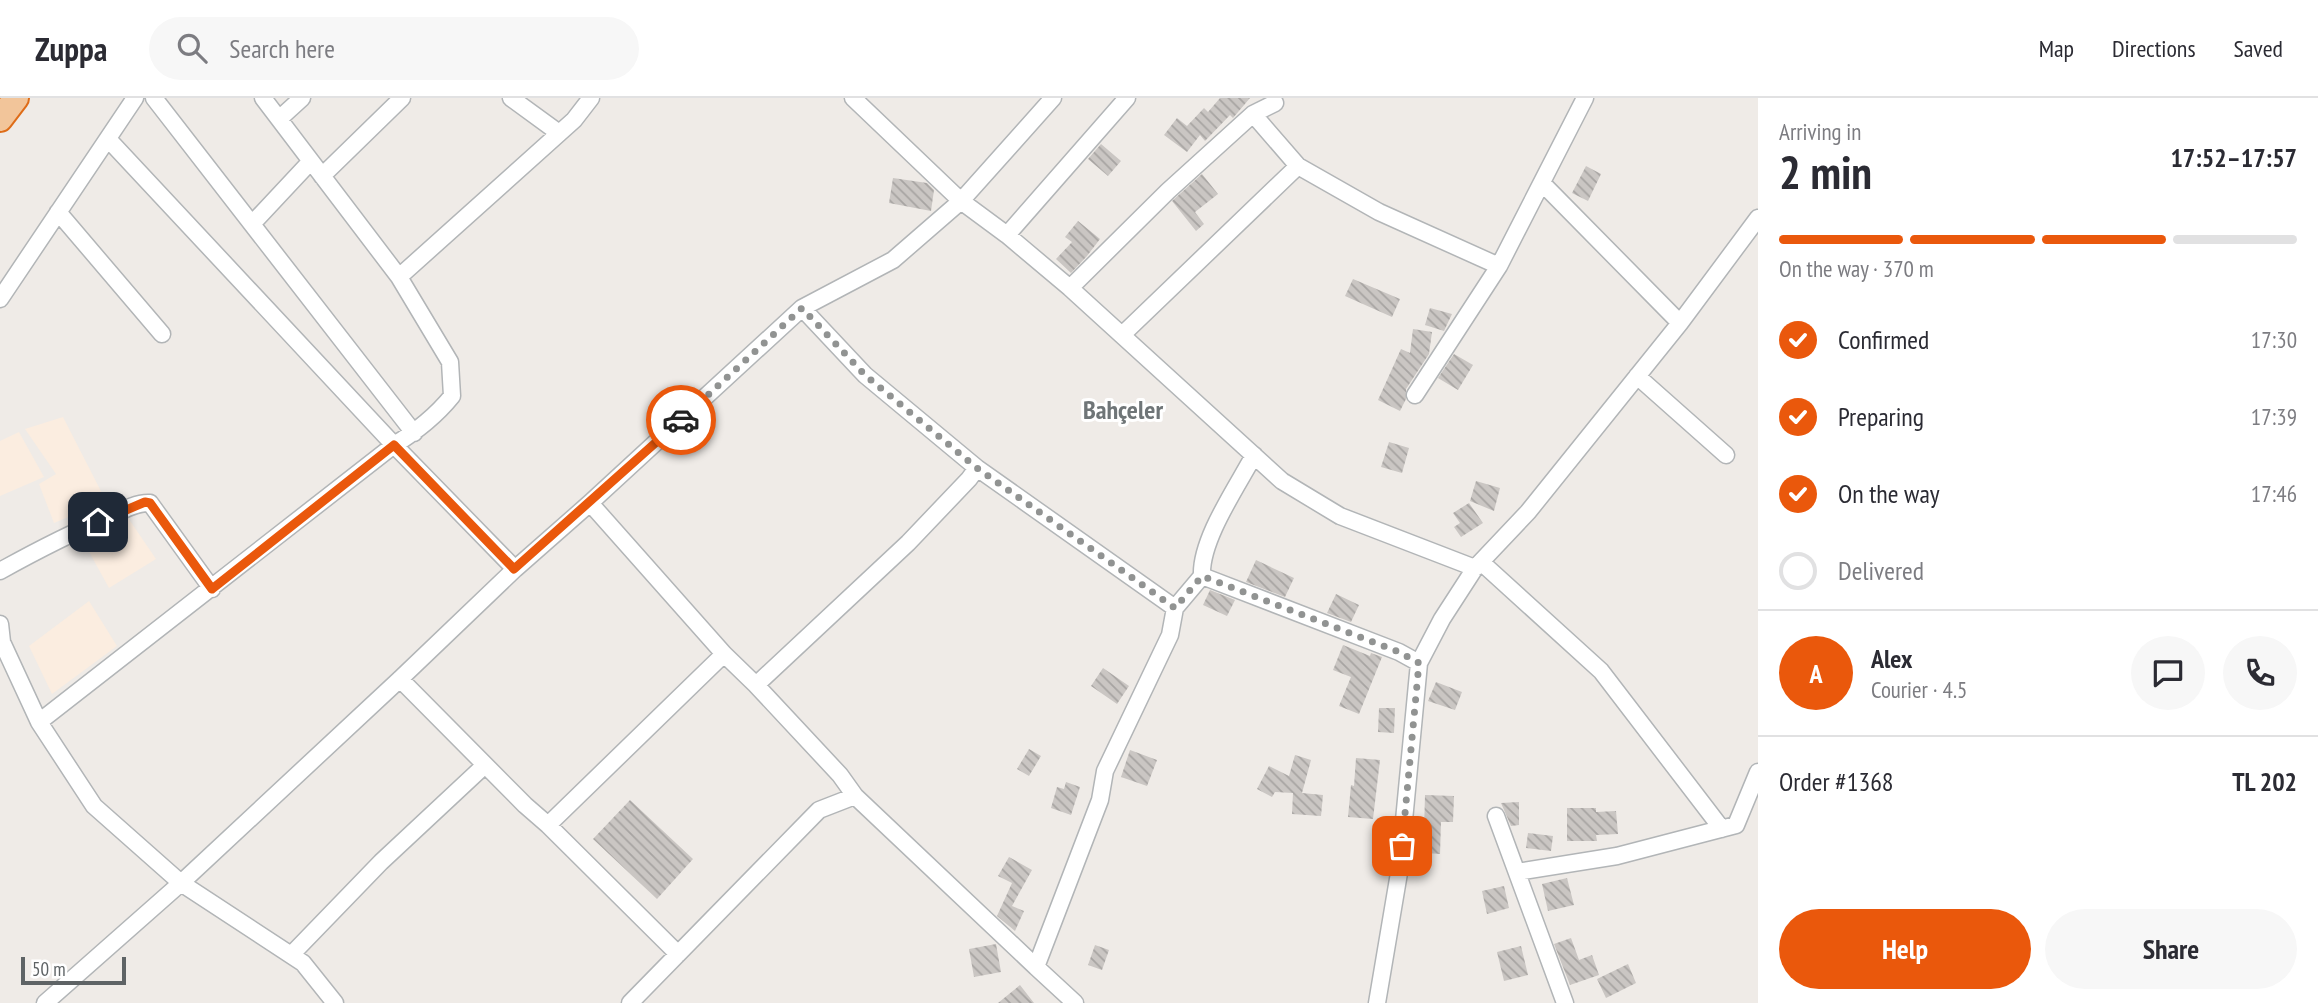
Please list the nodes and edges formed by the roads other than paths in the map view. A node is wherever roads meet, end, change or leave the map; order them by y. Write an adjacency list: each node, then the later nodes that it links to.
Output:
1 (16, 98): 15 (highway)
2 (135, 98): 18 (street)
3 (154, 98): 26 (street)
4 (263, 98): 16 (street)
5 (302, 98): 16 (street)
6 (402, 98): 21 (street)
7 (511, 98): 17 (street)
8 (591, 98): 17 (street)
9 (853, 98): 23 (street)
10 (1053, 98): 23 (street)
11 (1127, 98): 27 (street)
12 (1585, 98): 22 (street)
13 (1275, 103): 14 (street)
14 (1253, 114): 20 (street); 30 (street)
15 (0, 119)
16 (279, 119): 19 (street)
17 (559, 133): 29 (street)
18 (108, 139): 24 (street); 39 (street)
19 (311, 161): 21 (street); 26 (street)
20 (1298, 166): 28 (street); 35 (street)
21 (322, 176): 29 (street)
22 (1542, 183): 28 (street); 33 (street)
23 (961, 201): 27 (street); 32 (street)
24 (58, 212): 31 (street); 34 (street)
25 (1758, 218): 33 (street)
26 (252, 224): 38 (street)
27 (1007, 235): 30 (street)
28 (1499, 266): 37 (street)
29 (399, 277): 38 (street)
30 (1070, 288): 35 (street)
31 (0, 299)
32 (802, 308): 42 (street); 43 (street)
33 (1680, 323): 36 (street)
34 (162, 334)
35 (1122, 335): 40 (street)
36 (1637, 376): 41 (street); 44 (street)
37 (1415, 395)
38 (414, 433): 39 (street)
39 (394, 445): 45 (street); 48 (street)
40 (1254, 455): 44 (street); 47 (street)
41 (1726, 455)
42 (977, 468): 49 (street); 55 (street)
43 (590, 503): 45 (street); 52 (street)
44 (1478, 565): 53 (street); 62 (street)
45 (514, 569): 54 (street)
46 (0, 571): 48 (street)
47 (1202, 576): 49 (street); 53 (street)
48 (212, 589): 56 (street)
49 (1175, 608): 67 (street)
50 (0, 624): 51 (street)
51 (1, 643): 56 (street)
52 (724, 654): 55 (street); 61 (street)
53 (1419, 663): 72 (street)
54 (400, 679): 57 (street); 64 (street)
55 (756, 685): 59 (street)
56 (39, 722): 64 (street)
57 (485, 765): 61 (street); 66 (street)
58 (1758, 772): 62 (street)
59 (855, 796): 65 (street); 67 (street)
60 (1496, 816): 63 (street)
61 (548, 825): 65 (street)
62 (1722, 829): 63 (street)
63 (1517, 872): 73 (street)
64 (181, 883): 66 (street); 68 (street)
65 (678, 954): 70 (street)
66 (291, 956): 69 (street)
67 (1036, 967): 71 (street)
68 (45, 1003)
69 (335, 1003)
70 (629, 1003)
71 (1075, 1003)
72 (1377, 1003)
73 (1565, 1003)

